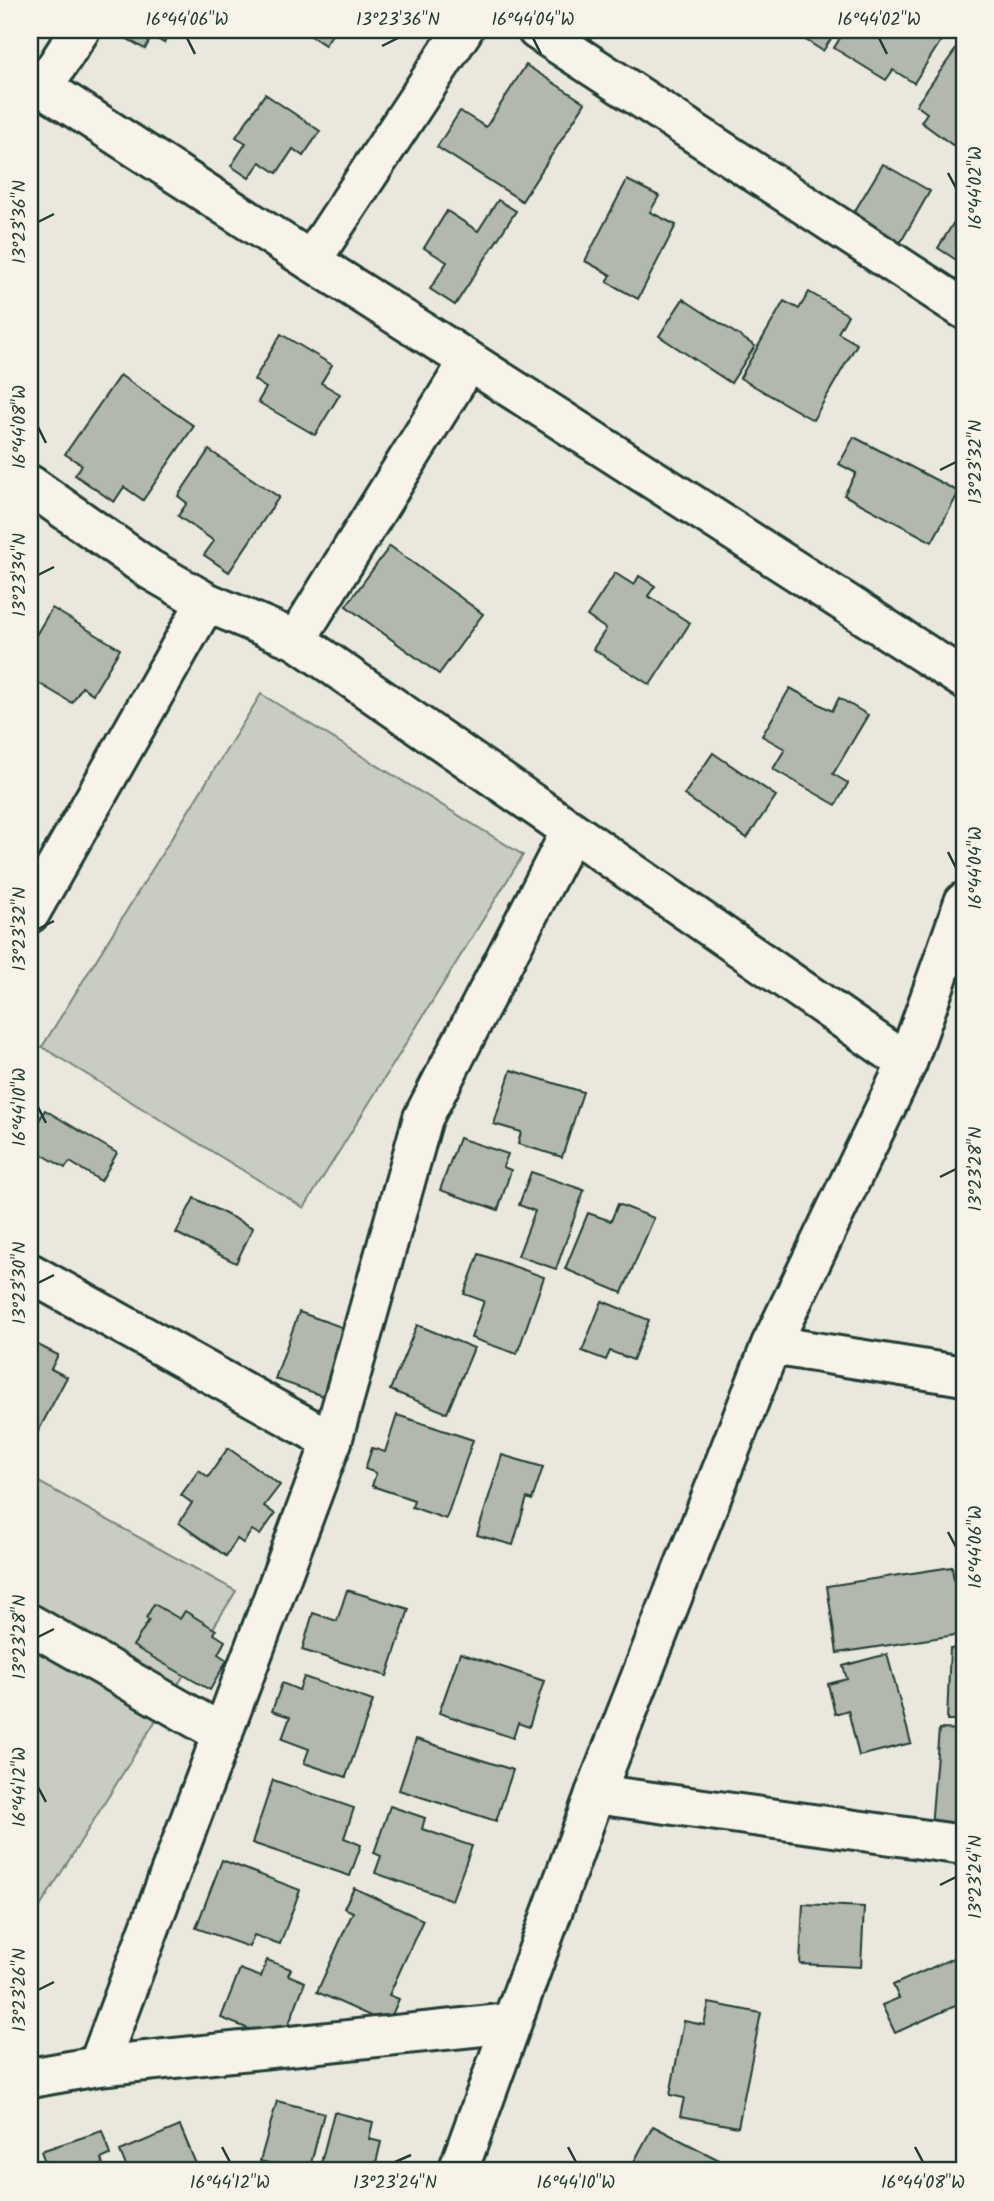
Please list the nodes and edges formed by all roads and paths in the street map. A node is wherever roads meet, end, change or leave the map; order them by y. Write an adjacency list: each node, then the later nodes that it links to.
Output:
1 (80, 30): 4 (street)
2 (463, 30): 5 (street)
3 (537, 30): 6 (street)
4 (36, 83): 5 (street)
5 (311, 261): 7 (street)
6 (964, 309)
7 (469, 361): 10 (street); 11 (street)
8 (30, 485): 9 (street)
9 (206, 602): 10 (street); 14 (street)
10 (296, 640): 12 (street)
11 (964, 679)
12 (571, 831): 16 (street); 20 (street)
13 (964, 902): 15 (street)
14 (30, 913)
15 (957, 941): 16 (street)
16 (907, 1063): 18 (street)
17 (30, 1273): 20 (street)
18 (772, 1345): 19 (street); 23 (street)
19 (964, 1376)
20 (332, 1441): 22 (street)
21 (30, 1624): 22 (street)
22 (223, 1734): 26 (street)
23 (595, 1794): 24 (street); 25 (street)
24 (964, 1847)
25 (511, 2023): 26 (street); 28 (street)
26 (97, 2066): 27 (street)
27 (30, 2078)
28 (458, 2171)

